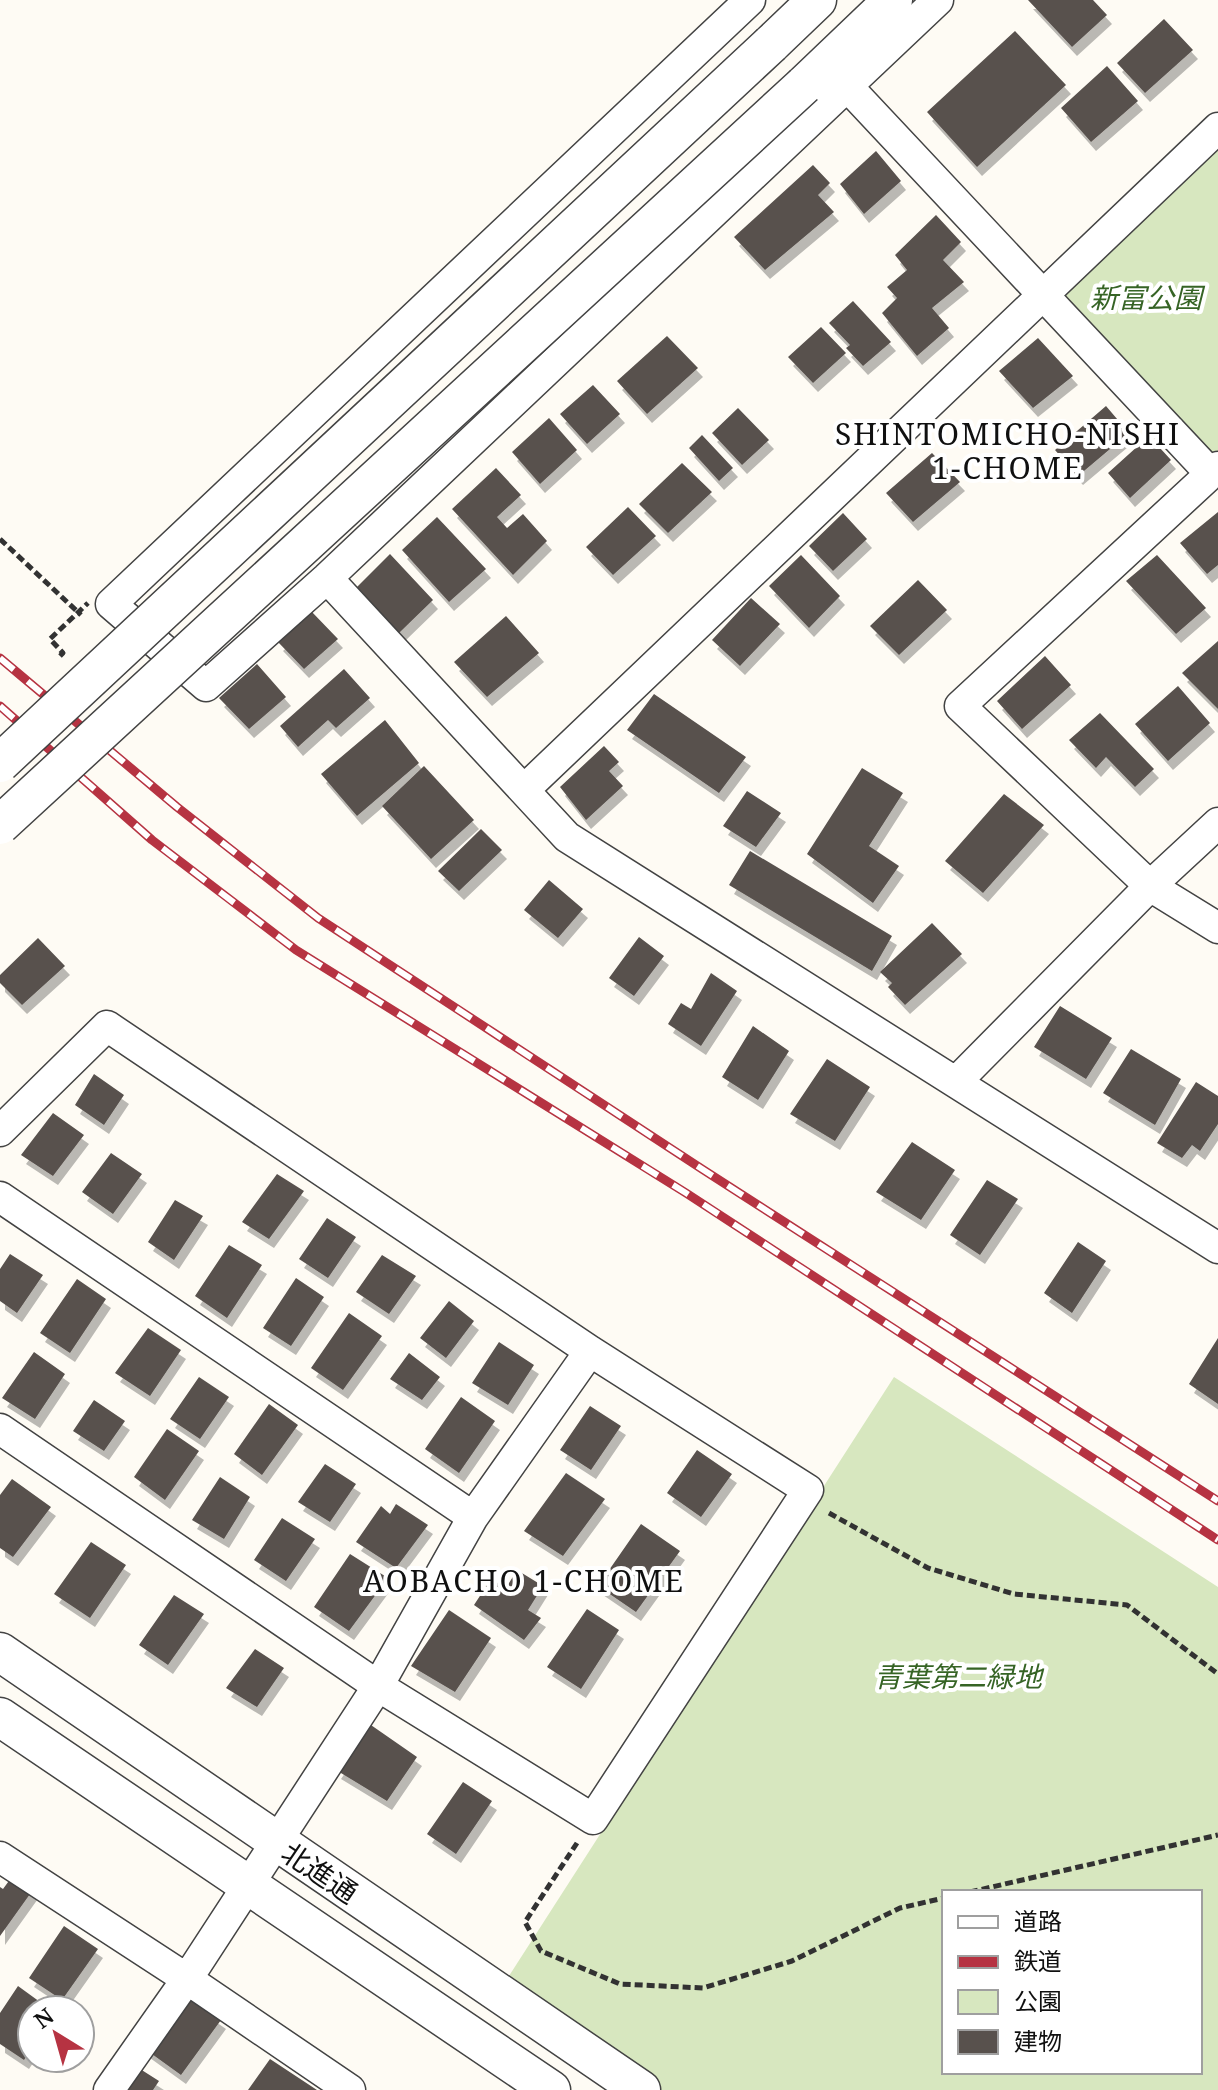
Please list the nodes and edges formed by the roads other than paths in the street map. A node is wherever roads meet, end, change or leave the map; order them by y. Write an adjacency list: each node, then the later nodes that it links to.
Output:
1 (750, 0): 9 (street)
2 (817, 0): 10 (street, bridge)
3 (893, 0): 13 (street, bridge)
4 (938, 0): 5 (street)
5 (847, 86): 7 (street); 9 (street)
6 (1218, 128): 7 (street)
7 (1044, 295): 8 (street); 11 (street)
8 (1214, 470): 14 (street)
9 (327, 578): 11 (street)
10 (0, 763)
11 (524, 790): 16 (street)
12 (1218, 823): 14 (street)
13 (0, 825)
14 (1150, 886): 15 (street); 16 (street)
15 (1218, 928)
16 (956, 1082): 19 (street)
17 (0, 1131): 20 (street)
18 (0, 1197): 22 (street)
19 (1218, 1248)
20 (590, 1351): 22 (street); 24 (street)
21 (0, 1429): 24 (street)
22 (473, 1517): 24 (street)
23 (0, 1652): 26 (street, 北進通)
24 (378, 1686): 26 (street)
25 (0, 1717): 28 (street, 北進通)
26 (277, 1842): 28 (street); 33 (street, 北進通)
27 (0, 1857): 29 (street)
28 (248, 1884): 29 (street); 32 (street, 北進通)
29 (187, 1979): 30 (street); 31 (street)
30 (109, 2090)
31 (350, 2090)
32 (551, 2090)
33 (641, 2090)

